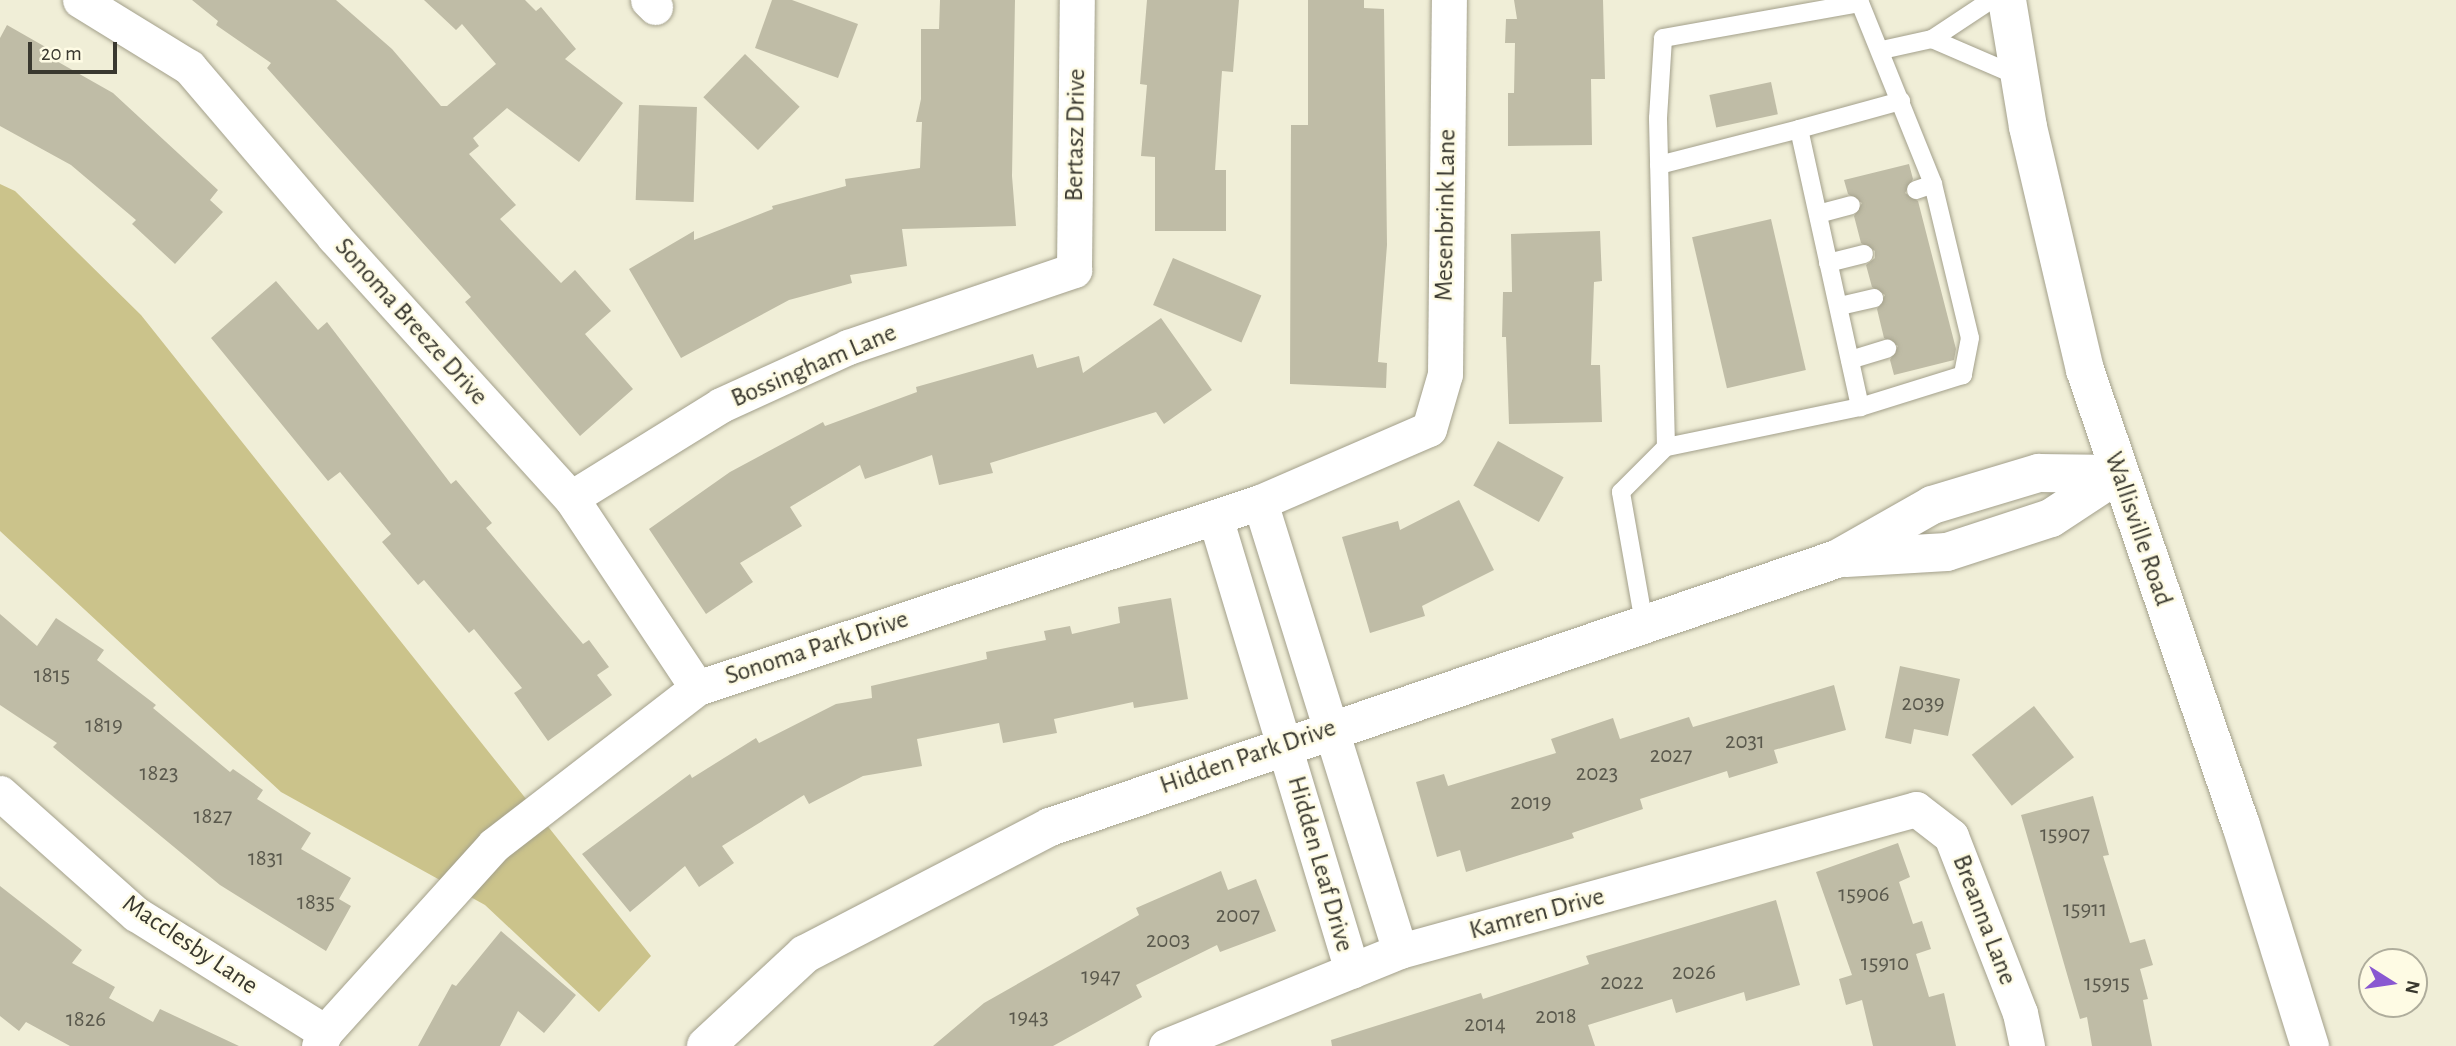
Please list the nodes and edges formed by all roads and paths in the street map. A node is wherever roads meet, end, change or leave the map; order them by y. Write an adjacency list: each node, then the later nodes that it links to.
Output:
1 (80, 0): 26 (street, Sonoma Breeze Drive)
2 (1077, 0): 17 (street, Bertasz Drive)
3 (1449, 0): 23 (street, Mesenbrink Lane)
4 (1991, 0): 7 (lane)
5 (2007, 0): 9 (street, Wallisville Road)
6 (1860, 2): 8 (lane); 12 (lane)
7 (1932, 39): 8 (lane); 9 (lane)
8 (1882, 50): 10 (lane)
9 (2020, 77): 25 (street, Wallisville Road)
10 (1901, 101): 11 (lane); 22 (lane)
11 (1799, 129): 12 (lane); 14 (lane)
12 (1659, 164): 24 (lane)
13 (1851, 205): 14 (lane)
14 (1818, 214): 16 (lane)
15 (1864, 254): 16 (lane)
16 (1828, 264): 19 (lane)
17 (1074, 270): 26 (street, Bossingham Lane)
18 (1874, 298): 19 (lane)
19 (1840, 306): 21 (lane)
20 (1887, 349): 21 (lane)
21 (1850, 360): 22 (lane)
22 (1860, 407): 24 (lane)
23 (1430, 429): 27 (street, Sonoma Park Drive)
24 (1667, 447): 29 (lane)
25 (2118, 474): 29 (street, Hidden Park Drive); 41 (street, Wallisville Road)
26 (571, 498): 30 (street, Sonoma Breeze Drive)
27 (1260, 502): 28 (street, Sonoma Park Drive); 31 (street, Hidden Leaf Drive)
28 (1215, 517): 30 (street, Sonoma Park Drive); 32 (street, Hidden Leaf Drive)
29 (1644, 624): 31 (street, Hidden Park Drive)
30 (696, 688): 37 (street, Sonoma Park Drive)
31 (1334, 727): 32 (street, Hidden Park Drive); 35 (street, Hidden Leaf Drive)
32 (1285, 744): 36 (street, Hidden Leaf Drive); 38 (street, Hidden Park Drive)
33 (0, 793): 37 (street, Macclesby Lane)
34 (1916, 810): 35 (street, Kamren Drive); 40 (street, Breanna Lane)
35 (1400, 951): 36 (street, Kamren Drive)
36 (1352, 971): 39 (street, Kamren Drive)
37 (322, 1039)
38 (705, 1046)
39 (1166, 1046)
40 (2028, 1046)
41 (2309, 1046)

